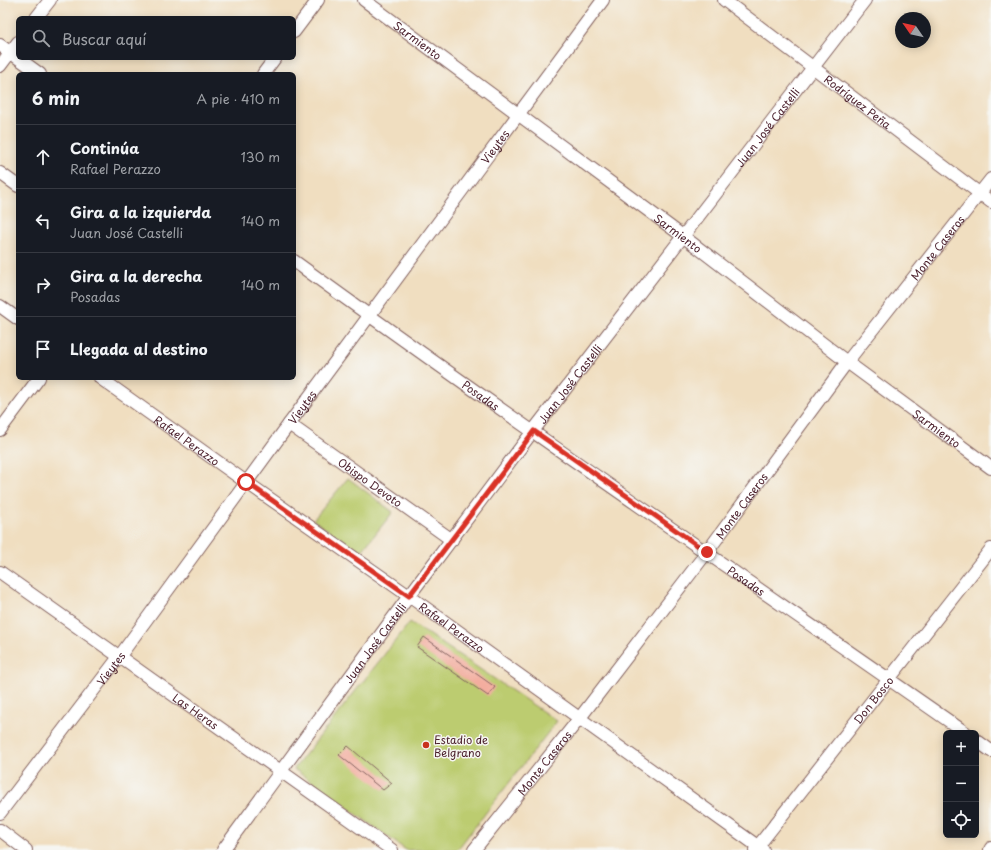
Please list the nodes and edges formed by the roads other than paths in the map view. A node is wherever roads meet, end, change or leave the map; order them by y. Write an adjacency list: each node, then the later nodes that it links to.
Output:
1 (50, 0): 7 (street)
2 (318, 0): 8 (street)
3 (364, 0): 18 (street, Sarmiento)
4 (603, 0): 18 (street, Vieytes)
5 (724, 0): 15 (street, Rodríguez Peña)
6 (865, 0): 15 (street, Juan José Castelli)
7 (38, 16)
8 (296, 29)
9 (16, 43): 10 (street)
10 (5, 49): 11 (street); 14 (street)
11 (16, 57)
12 (20, 60): 16 (street)
13 (274, 60): 17 (street)
14 (0, 66)
15 (814, 68): 22 (street, Rodríguez Peña); 24 (street, Juan José Castelli)
16 (37, 72)
17 (264, 72)
18 (519, 114): 24 (street, Sarmiento); 27 (street, Vieytes)
19 (0, 173): 21 (street)
20 (991, 179): 22 (street, Monte Caseros)
21 (16, 185)
22 (980, 193): 23 (street, Rodríguez Peña); 29 (street, Monte Caseros)
23 (991, 202)
24 (684, 237): 29 (street, Sarmiento); 34 (street, Juan José Castelli)
25 (296, 262): 27 (street, Posadas)
26 (0, 306): 28 (street)
27 (369, 315): 32 (street, Vieytes); 34 (street, Posadas)
28 (16, 318)
29 (847, 362): 35 (street, Sarmiento); 39 (street, Monte Caseros)
30 (38, 380): 33 (street)
31 (103, 380): 36 (street, Rafael Perazzo)
32 (289, 424): 36 (street, Vieytes); 37 (street, Obispo Devoto)
33 (0, 430)
34 (534, 431): 37 (street, Juan José Castelli); 39 (street, Posadas)
35 (991, 468)
36 (246, 482): 41 (street, Rafael Perazzo); 42 (street, Vieytes)
37 (452, 540): 41 (street, Juan José Castelli)
38 (991, 549): 43 (street, Don Bosco)
39 (707, 552): 43 (street, Posadas); 44 (street, Monte Caseros)
40 (0, 572): 42 (street, Las Heras)
41 (409, 596): 44 (street, Rafael Perazzo); 48 (street, Juan José Castelli)
42 (119, 657): 48 (street, Las Heras); 49 (street, Vieytes)
43 (889, 679): 45 (street, Posadas); 51 (street, Don Bosco)
44 (579, 719): 51 (street, Rafael Perazzo); 55 (street, Monte Caseros)
45 (962, 730)
46 (979, 742): 47 (street)
47 (991, 750)
48 (282, 771): 53 (street, Juan José Castelli); 54 (street, Las Heras)
49 (0, 813)
50 (0, 830): 52 (street)
51 (759, 849)
52 (26, 850)
53 (223, 850)
54 (392, 850)
55 (474, 850)

